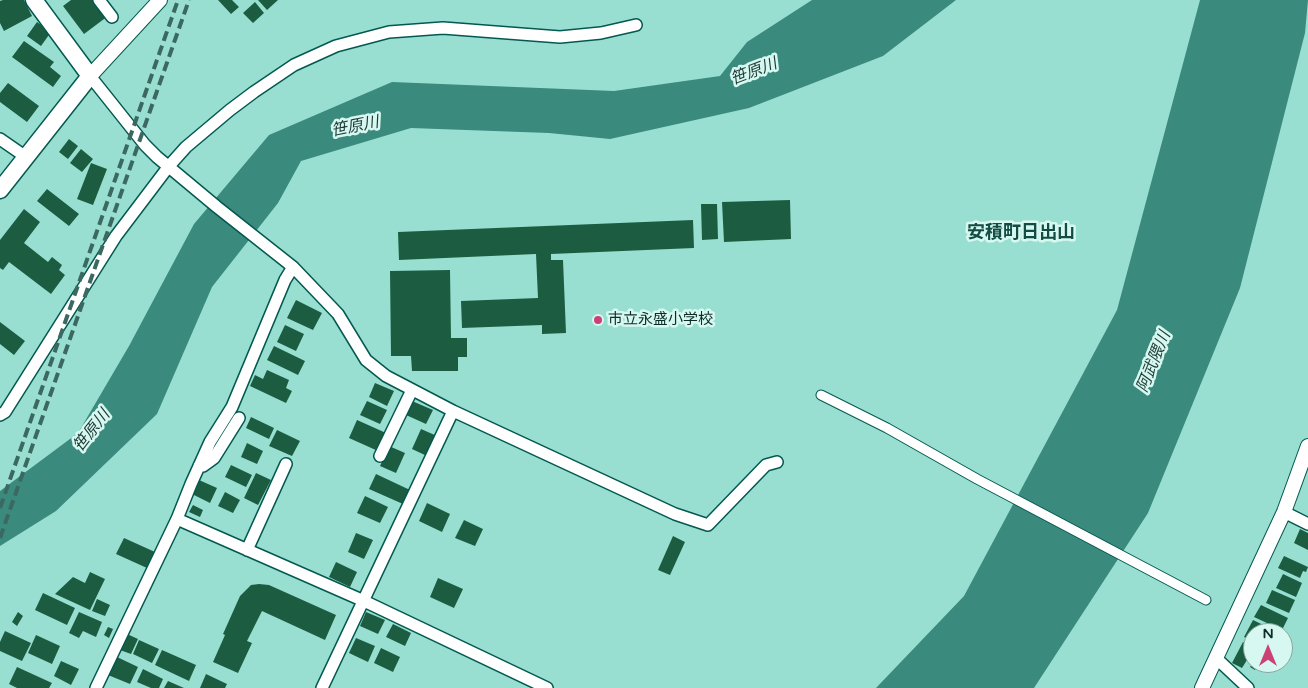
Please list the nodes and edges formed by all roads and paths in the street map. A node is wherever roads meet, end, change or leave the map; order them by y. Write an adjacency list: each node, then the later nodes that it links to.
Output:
1 (34, 0): 6 (main road)
2 (99, 0): 4 (street)
3 (160, 0): 6 (street)
4 (112, 17)
5 (636, 25): 9 (street)
6 (90, 76): 8 (main road); 9 (street)
7 (0, 139): 8 (street)
8 (26, 157): 10 (main road)
9 (172, 169): 11 (street); 15 (street)
10 (0, 190)
11 (289, 264): 12 (street); 21 (street)
12 (412, 390): 14 (street); 18 (street)
13 (821, 395): 26 (street)
14 (453, 411): 19 (street); 27 (street)
15 (0, 415)
16 (239, 418): 21 (street)
17 (1308, 446): 22 (street)
18 (380, 456)
19 (777, 462)
20 (286, 464): 25 (street)
21 (198, 466): 23 (street)
22 (1284, 512): 24 (street); 28 (street)
23 (177, 519): 25 (street); 29 (street)
24 (1308, 524)
25 (247, 550): 27 (street)
26 (1206, 600)
27 (364, 601): 30 (street); 31 (street)
28 (1216, 658): 32 (street); 33 (street)
29 (96, 688)
30 (322, 688)
31 (547, 688)
32 (1202, 688)
33 (1248, 688)

